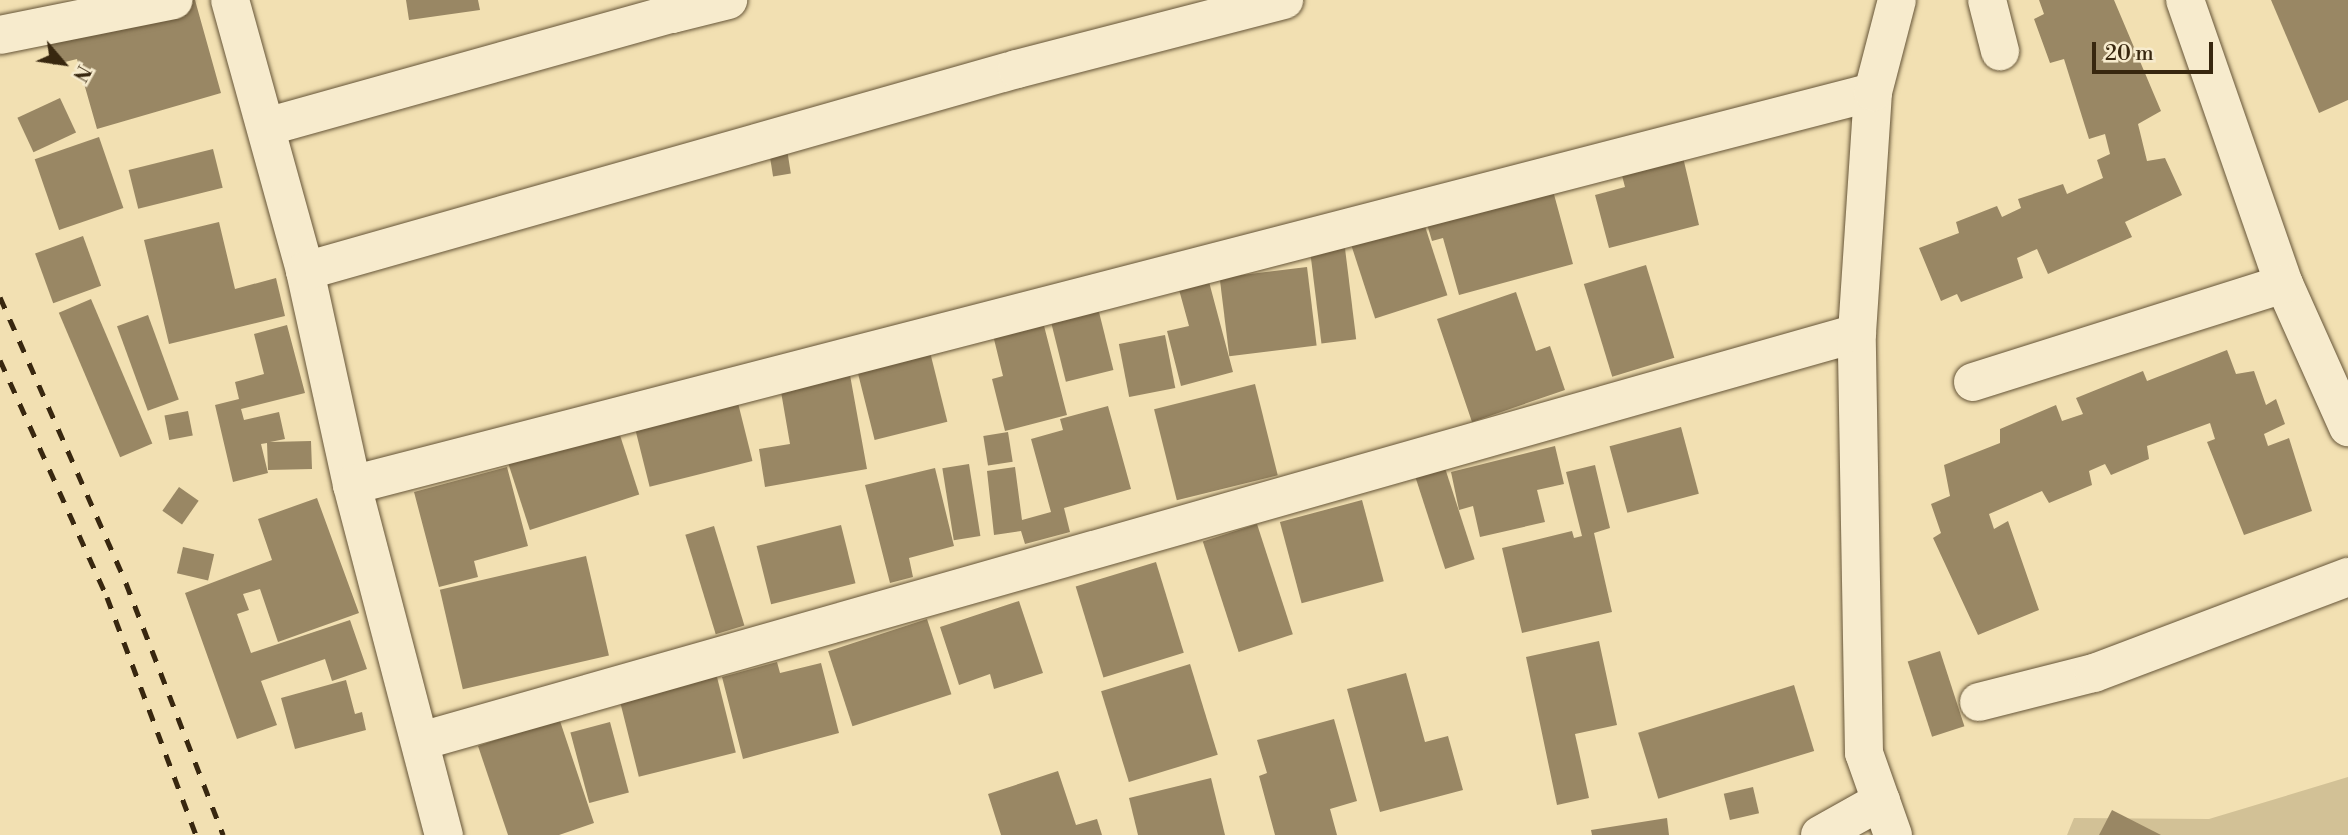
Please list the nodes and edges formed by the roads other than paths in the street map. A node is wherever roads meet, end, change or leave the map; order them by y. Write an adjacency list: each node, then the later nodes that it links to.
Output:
1 (174, 0): 9 (street)
2 (230, 0): 12 (street)
3 (728, 0): 8 (street)
4 (1284, 0): 13 (street)
5 (1898, 0): 11 (street)
6 (1987, 0): 10 (street)
7 (2185, 0): 14 (street)
8 (673, 7): 12 (street)
9 (0, 35)
10 (2000, 51)
11 (1873, 92): 15 (street); 18 (street)
12 (266, 127): 13 (street)
13 (305, 271): 18 (street)
14 (2284, 284): 16 (street); 17 (street)
15 (1857, 334): 21 (street); 22 (street)
16 (1973, 382)
17 (2348, 427)
18 (352, 485): 21 (street)
19 (2348, 577): 20 (street)
20 (1979, 702)
21 (421, 741): 23 (street)
22 (1887, 818): 24 (street)
23 (444, 835)
24 (1820, 835)

